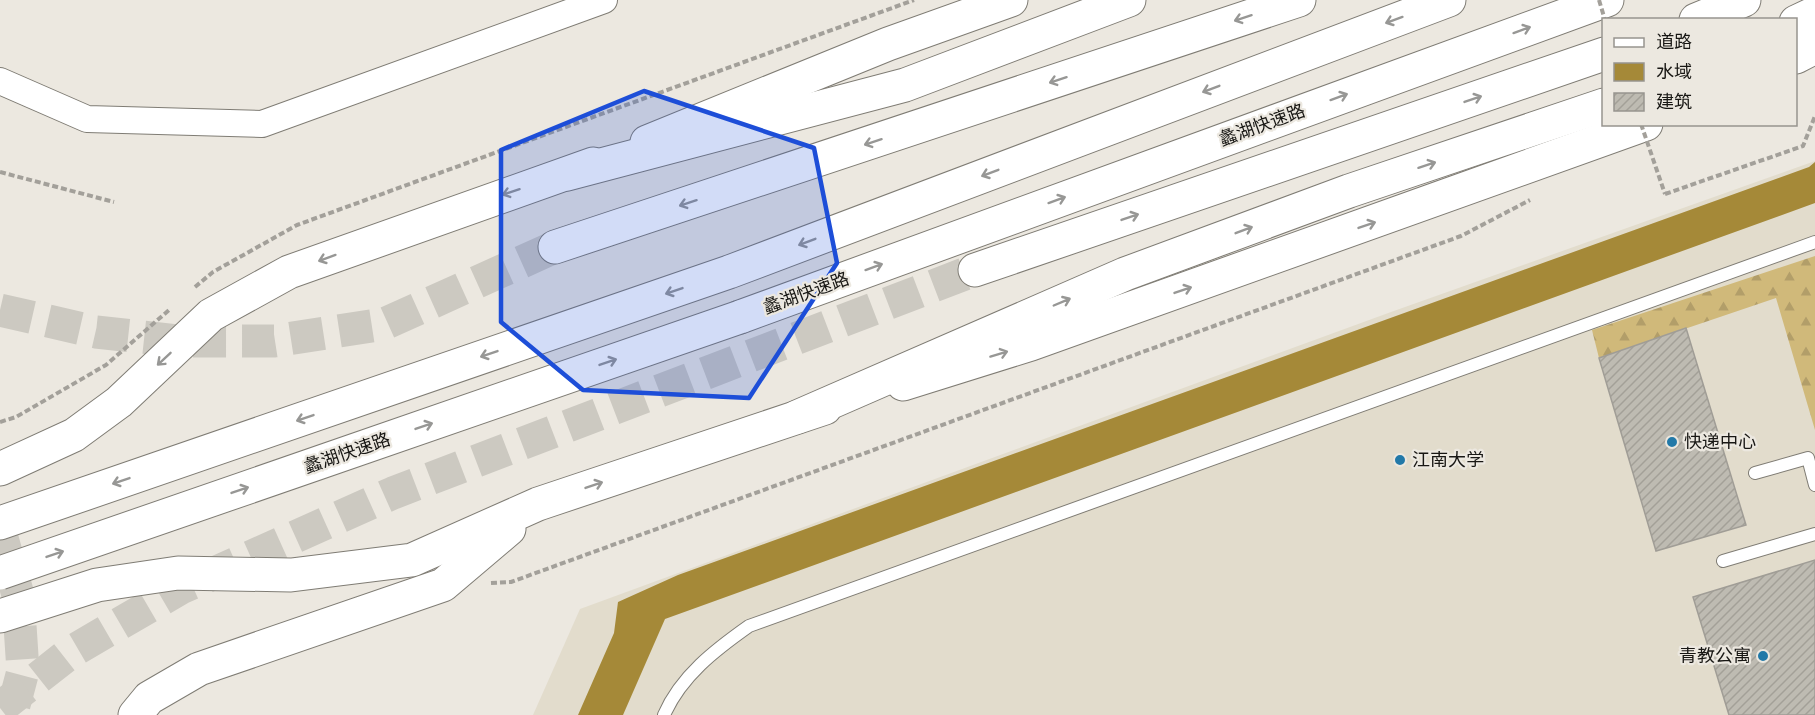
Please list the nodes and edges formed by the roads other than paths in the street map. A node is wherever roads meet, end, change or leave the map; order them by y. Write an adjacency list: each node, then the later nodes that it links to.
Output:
1 (604, 0): 14 (street)
2 (1011, 0): 17 (main road)
3 (1129, 0): 17 (main road)
4 (1299, 0): 19 (main road, one-way to 19)
5 (1449, 0): 26 (main road, one-way to 26)
6 (1607, 0): 29 (main road, 蠡湖快速路, one-way to 6, bridge)
7 (1744, 0): 9 (main road)
8 (1815, 13): 10 (main road)
9 (1701, 18)
10 (1797, 22)
11 (1815, 47): 13 (main road)
12 (1602, 55): 20 (main road, one-way to 12)
13 (1797, 56)
14 (0, 81)
15 (1602, 106): 21 (main road, one-way to 15)
16 (1640, 126): 21 (main road, one-way to 16)
17 (567, 174): 22 (main road, one-way to 22)
18 (1815, 242): 32 (lane)
19 (555, 247)
20 (975, 270)
21 (797, 417): 25 (main road, one-way to 21)
22 (0, 469)
23 (1755, 473): 24 (lane)
24 (1815, 485)
25 (538, 504): 30 (main road); 31 (main road)
26 (0, 523)
27 (1815, 534): 28 (lane)
28 (1723, 561)
29 (0, 573)
30 (0, 616)
31 (135, 715)
32 (664, 715)

